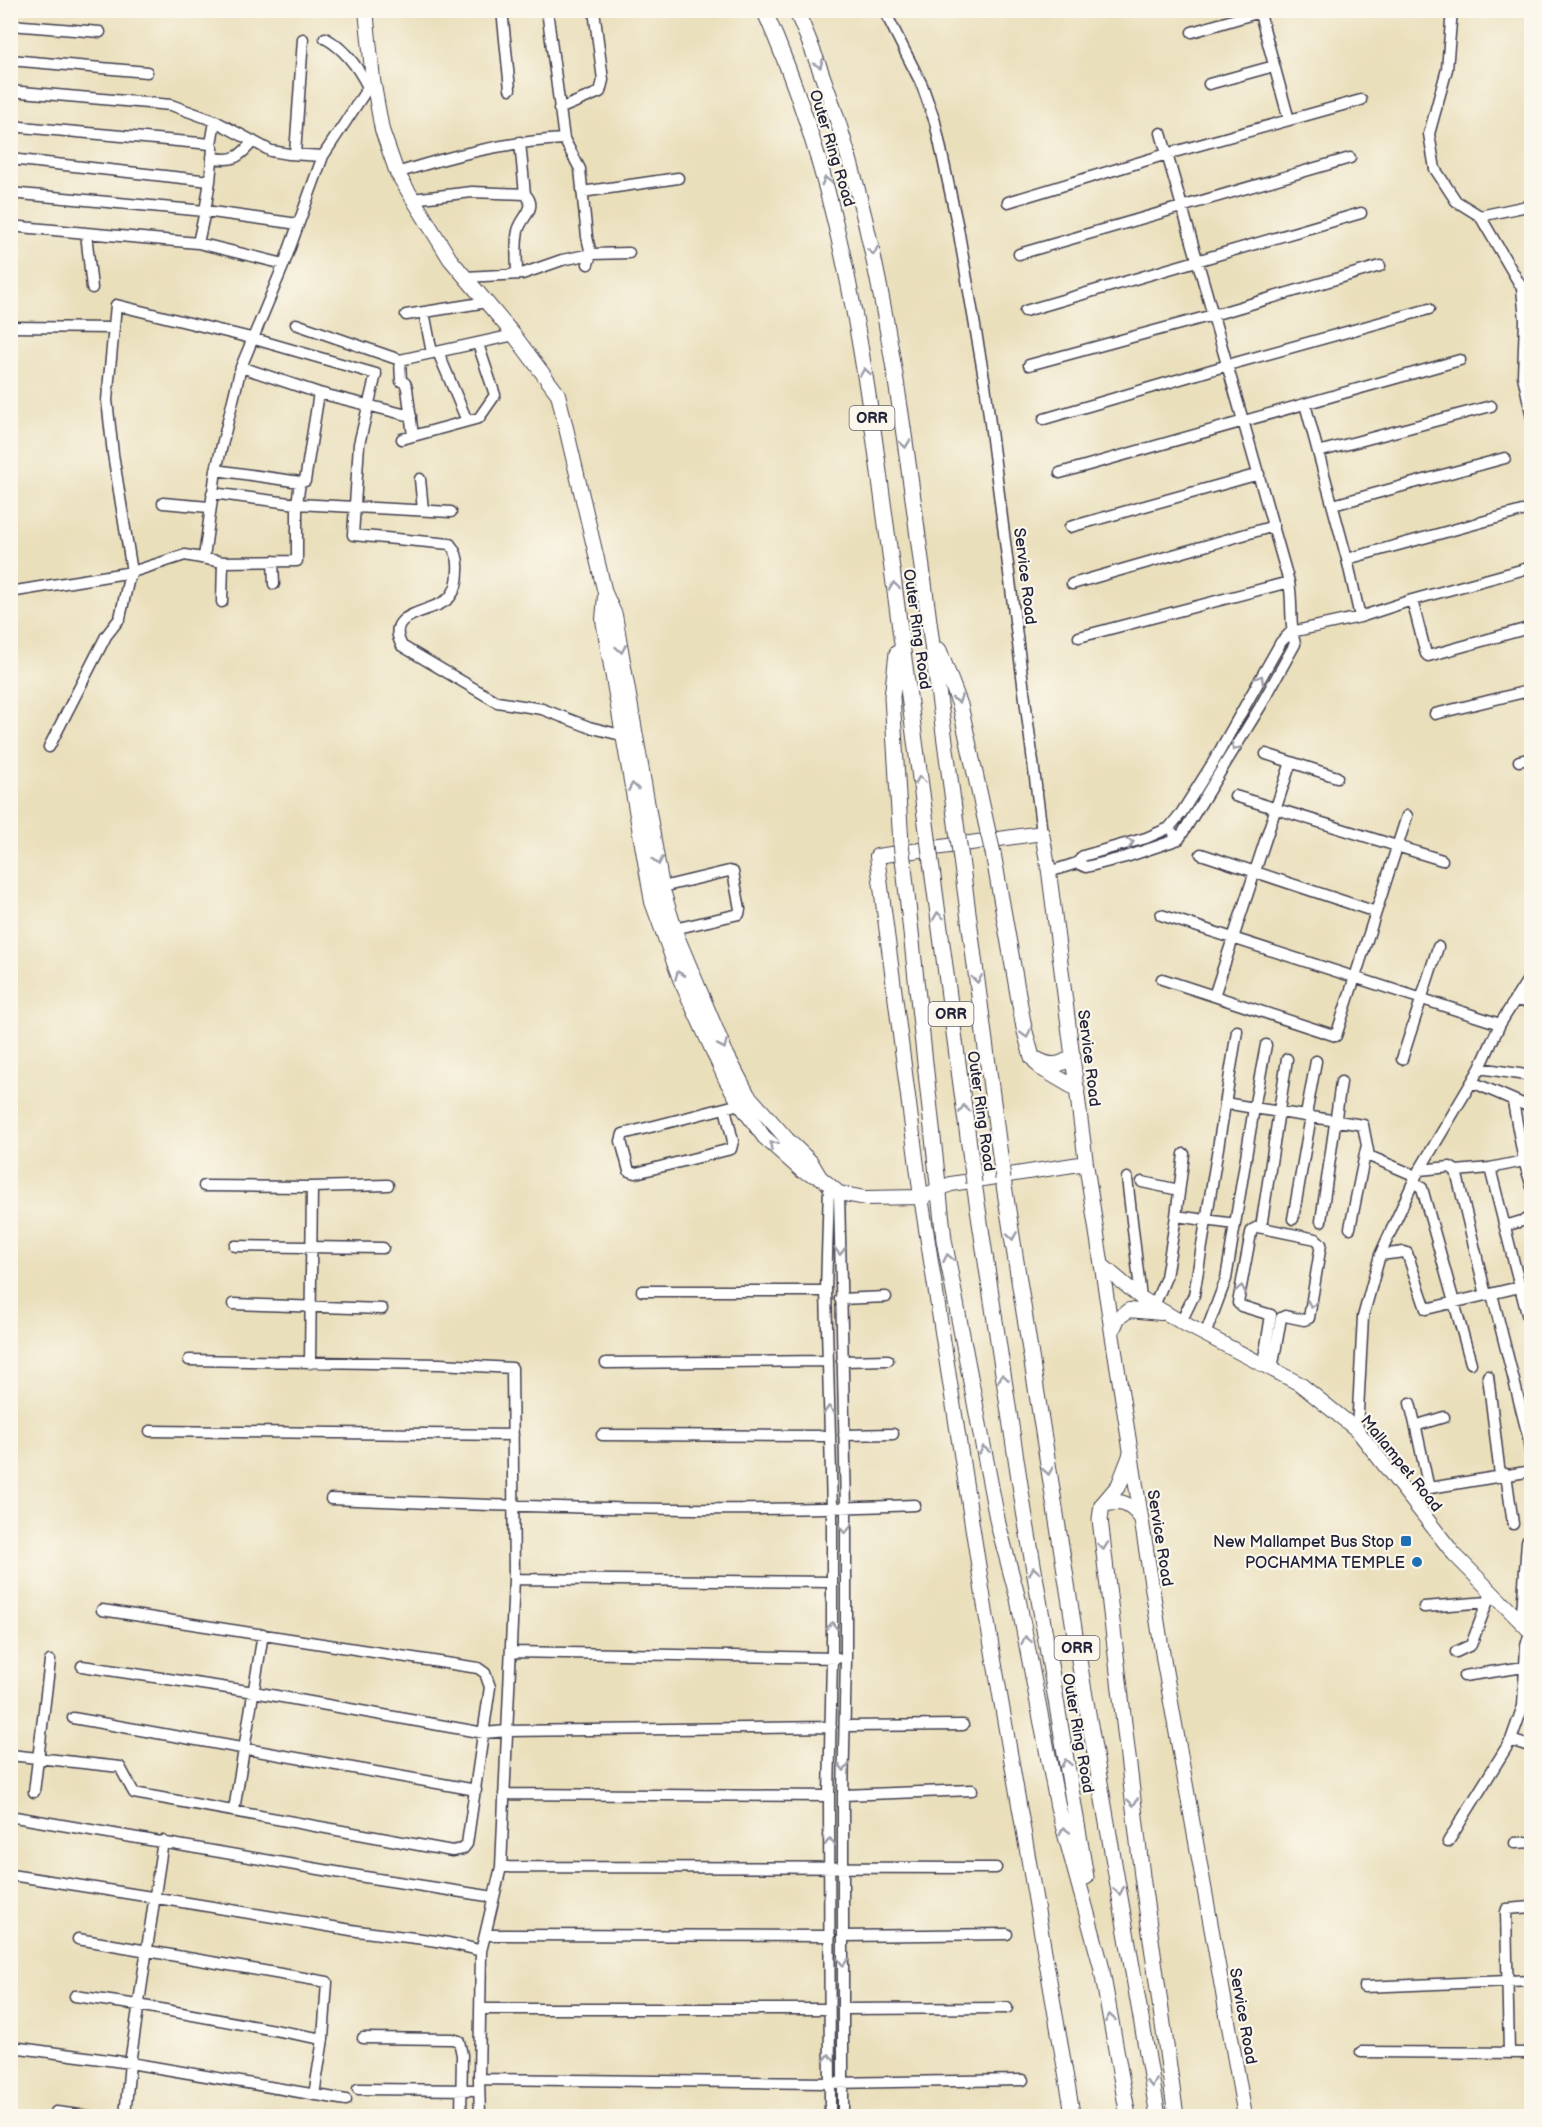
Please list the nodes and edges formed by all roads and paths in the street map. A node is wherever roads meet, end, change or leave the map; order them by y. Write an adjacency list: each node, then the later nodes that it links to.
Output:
1 (366, 10): 18 (main road)
2 (502, 10): 20 (street)
3 (547, 10): 23 (street)
4 (594, 10): 23 (street)
5 (764, 10): 125 (highway, Outer Ring Road / ORR, one-way to 5)
6 (796, 10): 123 (highway, Outer Ring Road / ORR, one-way to 123)
7 (884, 10): 143 (street, Service Road)
8 (1452, 10): 50 (street)
9 (1260, 11): 12 (street); 16 (street)
10 (10, 25): 11 (street)
11 (100, 32)
12 (1192, 32)
13 (325, 38): 18 (street)
14 (303, 39): 32 (street)
15 (10, 60): 17 (street)
16 (1274, 66): 19 (street); 24 (street)
17 (147, 72)
18 (371, 83): 34 (street); 38 (main road)
19 (1209, 84)
20 (510, 89)
21 (10, 91): 25 (street)
22 (1361, 100): 24 (street)
23 (560, 109): 28 (street)
24 (1289, 120): 33 (street)
25 (215, 121): 29 (street); 31 (street)
26 (10, 126): 31 (street)
27 (1161, 133): 33 (street)
28 (564, 139): 30 (street); 41 (street)
29 (254, 141): 32 (street); 35 (street)
30 (519, 142): 38 (street); 43 (street)
31 (210, 144): 35 (street)
32 (295, 154): 34 (street)
33 (1167, 154): 45 (street); 47 (street)
34 (323, 156): 51 (street)
35 (212, 157): 40 (street)
36 (1350, 158): 47 (street)
37 (10, 159): 40 (street)
38 (397, 173): 44 (main road)
39 (678, 178): 41 (street)
40 (210, 181): 48 (street)
41 (582, 192): 57 (street)
42 (10, 193): 48 (street)
43 (525, 194): 44 (street); 61 (street)
44 (412, 199): 62 (main road)
45 (1008, 202)
46 (1532, 205): 50 (street)
47 (1183, 208): 56 (street); 58 (street)
48 (205, 211): 51 (street); 54 (street)
49 (1361, 213): 58 (street)
50 (1480, 216): 87 (street)
51 (298, 224): 59 (street)
52 (10, 226): 53 (street)
53 (86, 233): 54 (street); 63 (street)
54 (198, 243): 59 (street)
55 (629, 253): 57 (street)
56 (1019, 254)
57 (589, 259): 61 (street)
58 (1198, 260): 66 (street); 69 (street)
59 (284, 264): 74 (street)
60 (1380, 266): 69 (street)
61 (517, 274): 62 (street)
62 (465, 277): 64 (main road)
63 (92, 288)
64 (487, 302): 67 (street); 73 (main road)
65 (1429, 309): 80 (street)
66 (1025, 311)
67 (423, 312): 68 (street); 76 (street)
68 (406, 315)
69 (1214, 315): 79 (street); 80 (street)
70 (296, 324): 77 (street)
71 (10, 327): 72 (street)
72 (114, 328): 74 (street); 114 (street)
73 (514, 335): 75 (street); 119 (main road)
74 (251, 338): 81 (street); 85 (street)
75 (478, 344): 76 (street); 89 (street)
76 (435, 353): 77 (street); 89 (street)
77 (400, 360): 86 (street)
78 (1460, 360): 83 (street)
79 (1029, 365)
80 (1228, 365): 88 (street); 90 (street)
81 (241, 367): 82 (street); 93 (street)
82 (319, 393): 85 (street); 97 (street)
83 (1305, 404): 90 (street); 91 (street)
84 (1491, 406): 91 (street)
85 (368, 407): 86 (street); 102 (street)
86 (411, 416): 89 (street)
87 (1532, 418)
88 (1044, 419)
89 (467, 421)
90 (1244, 421): 94 (street); 95 (street)
91 (1318, 452): 101 (street)
92 (1505, 458): 101 (street)
93 (216, 470): 97 (street); 98 (street)
94 (1060, 473)
95 (1259, 474): 107 (street); 108 (street)
96 (420, 479): 104 (street)
97 (300, 482): 100 (street)
98 (212, 493): 100 (street); 103 (street)
99 (163, 503): 103 (street)
100 (297, 504): 102 (street); 111 (street)
101 (1333, 505): 110 (street)
102 (356, 506): 104 (street); 132 (street)
103 (210, 507): 109 (street)
104 (423, 510): 106 (street)
105 (1522, 511): 110 (street)
106 (452, 512)
107 (1274, 526): 115 (street); 117 (street)
108 (1070, 527)
109 (204, 557): 112 (street); 114 (street)
110 (1347, 559): 122 (street)
111 (273, 561): 112 (street); 116 (street)
112 (223, 562): 121 (street)
113 (1532, 567): 120 (street)
114 (132, 572): 118 (street); 133 (street)
115 (1289, 582): 126 (street); 127 (street)
116 (274, 584)
117 (1072, 584)
118 (10, 592)
119 (605, 593): 132 (main road); 151 (main road, one-way to 151)
120 (1412, 600): 122 (street); 124 (street)
121 (222, 602)
122 (1359, 617): 126 (street)
123 (929, 625): 168 (highway, one-way to 168, bridge); 358 (highway, Outer Ring Road / ORR, one-way to 358, bridge)
124 (1532, 627)
125 (900, 631): 201 (highway, bridge); 324 (highway, Outer Ring Road / ORR, one-way to 125, bridge)
126 (1292, 632): 129 (street, one-way to 126); 130 (street)
127 (1079, 637)
128 (1532, 690): 131 (street)
129 (1248, 700): 130 (street); 142 (street)
130 (1260, 707): 144 (street, one-way to 144)
131 (1435, 714)
132 (625, 736): 179 (main road, one-way to 132)
133 (49, 747)
134 (1266, 754): 137 (street)
135 (1532, 758): 136 (street)
136 (1519, 761)
137 (1291, 762): 138 (street); 140 (street)
138 (1336, 777)
139 (1235, 796): 140 (street)
140 (1276, 808): 145 (street); 150 (street)
141 (1407, 816): 145 (street)
142 (1169, 828): 144 (street); 148 (street, one-way to 142)
143 (1042, 834): 149 (main road, Service Road); 203 (main road)
144 (1179, 839): 148 (street)
145 (1397, 846): 147 (street); 152 (street)
146 (1201, 854): 150 (street)
147 (1442, 860)
148 (1077, 863): 149 (street)
149 (1049, 872): 167 (main road, Service Road)
150 (1255, 872): 152 (street); 155 (street)
151 (662, 887): 154 (main road); 154 (street)
152 (1376, 912): 158 (street)
153 (1161, 915): 155 (street)
154 (674, 929): 197 (main road, one-way to 197)
155 (1233, 938): 158 (street); 160 (street)
156 (1438, 947): 161 (street)
157 (1532, 973): 162 (street)
158 (1355, 977): 160 (street); 161 (street)
159 (1162, 979): 160 (street)
160 (1214, 996)
161 (1421, 999): 164 (street); 170 (street)
162 (1514, 1000): 163 (street); 164 (street)
163 (1532, 1003)
164 (1500, 1024): 172 (street)
165 (1238, 1031): 178 (street)
166 (1266, 1045): 181 (street)
167 (1073, 1056): 168 (highway); 176 (main road, Service Road)
168 (1032, 1057): 176 (highway)
169 (1287, 1059): 183 (street)
170 (1402, 1059)
171 (1316, 1061): 184 (street)
172 (1480, 1068): 173 (street); 175 (street)
173 (1532, 1076)
174 (1341, 1082): 185 (street)
175 (1472, 1082): 177 (street); 193 (street)
176 (1077, 1089): 190 (main road, Service Road)
177 (1513, 1102): 182 (street); 189 (street)
178 (1224, 1103): 181 (street); 206 (street)
179 (742, 1107): 180 (street); 186 (street); 197 (main road, one-way to 179)
180 (725, 1108): 186 (street); 186 (street)
181 (1254, 1108): 183 (street); 210 (street)
182 (1532, 1108)
183 (1279, 1111): 184 (street); 208 (street)
184 (1308, 1115): 185 (street); 207 (street)
185 (1336, 1120): 187 (street); 209 (street)
186 (729, 1124)
187 (1366, 1145): 193 (street); 212 (street)
188 (1184, 1154): 202 (street)
189 (1524, 1161): 191 (street); 200 (street)
190 (1086, 1163): 201 (main road); 217 (main road, Service Road)
191 (1490, 1168): 192 (street); 211 (street)
192 (1456, 1171): 193 (street); 222 (street)
193 (1416, 1176): 216 (street); 226 (street)
194 (1127, 1178): 224 (street)
195 (1142, 1182): 202 (street)
196 (388, 1185): 199 (street)
197 (830, 1185): 203 (main road); 221 (street); 225 (street, one-way to 225)
198 (204, 1186): 199 (street)
199 (312, 1187): 214 (street)
200 (1532, 1187)
201 (938, 1189): 203 (main road); 324 (highway, one-way to 201)
202 (1179, 1190): 204 (street)
203 (921, 1197): 356 (main road)
204 (1176, 1216): 206 (street); 229 (street)
205 (1532, 1218): 211 (street)
206 (1206, 1219): 210 (street); 231 (street)
207 (1293, 1219)
208 (1262, 1221)
209 (1321, 1221)
210 (1235, 1224): 234 (street)
211 (1505, 1226): 219 (street)
212 (1350, 1228)
213 (236, 1246): 214 (street)
214 (311, 1247): 215 (street); 228 (street)
215 (383, 1248)
216 (1380, 1255): 226 (street); 247 (street)
217 (1102, 1266): 224 (main road, Mallampet Road); 232 (main road, Service Road)
218 (1532, 1284): 219 (street)
219 (1520, 1287): 222 (street); 233 (street)
220 (642, 1291): 221 (street)
221 (826, 1291): 237 (street)
222 (1489, 1295): 226 (street); 255 (street)
223 (886, 1297): 225 (street)
224 (1141, 1298): 229 (main road, Mallampet Road)
225 (840, 1299): 238 (street)
226 (1455, 1303): 240 (street)
227 (233, 1304): 228 (street)
228 (310, 1305): 230 (street); 239 (street)
229 (1154, 1306): 231 (main road, Mallampet Road)
230 (382, 1309)
231 (1175, 1319): 232 (main road); 234 (main road, Mallampet Road)
232 (1112, 1333): 254 (main road, Service Road)
233 (1532, 1334)
234 (1205, 1335): 242 (main road, Mallampet Road)
235 (189, 1360): 239 (street)
236 (888, 1360): 238 (street)
237 (828, 1361): 241 (street); 253 (street, one-way to 237)
238 (842, 1361): 252 (street)
239 (310, 1363): 250 (street)
240 (1471, 1363)
241 (606, 1364)
242 (1267, 1367): 242 (street, one-way to 242); 247 (main road, Mallampet Road)
243 (1488, 1376): 257 (street)
244 (1410, 1403): 246 (street)
245 (1444, 1417): 246 (street)
246 (1416, 1428): 258 (street)
247 (1357, 1430): 259 (main road, Mallampet Road)
248 (150, 1431): 250 (street)
249 (893, 1434): 252 (street)
250 (513, 1435): 263 (street)
251 (602, 1435): 253 (street)
252 (844, 1435): 264 (street)
253 (830, 1436): 265 (street)
254 (1131, 1454): 262 (highway); 266 (main road, Service Road)
255 (1532, 1466)
256 (1532, 1471): 257 (street)
257 (1503, 1474): 258 (street); 267 (street)
258 (1429, 1489): 259 (street)
259 (1406, 1492): 271 (main road, Mallampet Road)
260 (331, 1499): 263 (street)
261 (915, 1504): 264 (street)
262 (1102, 1506): 266 (highway); 359 (highway, one-way to 359)
263 (513, 1507): 265 (street); 269 (street)
264 (846, 1508): 265 (street); 280 (street, one-way to 280)
265 (832, 1509): 270 (street)
266 (1140, 1516): 360 (main road, Service Road)
267 (1513, 1524)
268 (1527, 1541): 274 (street)
269 (514, 1579): 270 (street); 277 (street)
270 (831, 1582): 279 (street, one-way to 270)
271 (1490, 1598): 272 (street); 274 (main road, Mallampet Road); 278 (street)
272 (1424, 1607)
273 (102, 1610): 276 (street)
274 (1521, 1613): 275 (main road, Mallampet Road)
275 (1531, 1632): 283 (street)
276 (264, 1634): 285 (street); 291 (street)
277 (511, 1652): 279 (street); 290 (street)
278 (1456, 1652)
279 (832, 1658): 280 (street); 288 (street)
280 (846, 1658): 289 (street)
281 (50, 1661): 296 (street)
282 (82, 1666): 285 (street)
283 (1528, 1666): 284 (street); 292 (street)
284 (1464, 1676)
285 (254, 1692): 291 (street); 294 (street)
286 (73, 1718): 294 (street)
287 (963, 1725): 289 (street)
288 (831, 1726): 290 (street); 302 (street)
289 (845, 1726): 301 (street, one-way to 301)
290 (507, 1731): 291 (street); 300 (street)
291 (484, 1733): 297 (street)
292 (1511, 1740): 293 (street); 306 (street)
293 (1532, 1747)
294 (245, 1749): 297 (street); 303 (street)
295 (10, 1755): 296 (street)
296 (37, 1758): 299 (street); 303 (street)
297 (476, 1790): 303 (street)
298 (972, 1790): 301 (street)
299 (34, 1792)
300 (504, 1794): 302 (street); 309 (street)
301 (843, 1795): 312 (street)
302 (829, 1796): 311 (street, one-way to 302)
303 (234, 1810)
304 (15, 1817): 305 (street)
305 (163, 1841): 314 (street); 315 (street)
306 (1448, 1842)
307 (1532, 1842): 308 (street)
308 (1515, 1843)
309 (501, 1867): 311 (street); 315 (street)
310 (996, 1868): 312 (street)
311 (830, 1869): 312 (street); 319 (street)
312 (844, 1869): 320 (street)
313 (10, 1875): 314 (street)
314 (154, 1896): 322 (street); 323 (street)
315 (494, 1897): 318 (street)
316 (1532, 1907): 325 (street)
317 (1007, 1934): 320 (street)
318 (485, 1935): 319 (street); 322 (street)
319 (830, 1936): 332 (street)
320 (843, 1936): 333 (street, one-way to 333)
321 (78, 1939): 323 (street)
322 (481, 1951): 331 (street)
323 (146, 1952): 329 (street); 335 (street)
324 (1102, 1969): 357 (highway, Outer Ring Road / ORR, one-way to 324)
325 (1508, 1980): 326 (street); 327 (street); 338 (street)
326 (1532, 1980)
327 (1364, 1987)
328 (75, 1996): 329 (street)
329 (138, 2005): 335 (street); 340 (street)
330 (1007, 2008): 333 (street)
331 (480, 2009): 332 (street); 344 (street)
332 (829, 2009): 342 (street, one-way to 332)
333 (843, 2009): 343 (street)
334 (363, 2038): 346 (street)
335 (323, 2039): 347 (street)
336 (20, 2048): 340 (street)
337 (1361, 2052): 338 (street)
338 (1509, 2053): 339 (street)
339 (1532, 2053)
340 (130, 2063): 347 (street); 351 (street)
341 (1023, 2080): 343 (street)
342 (829, 2083): 343 (street); 344 (street); 354 (street)
343 (843, 2083): 355 (street)
344 (479, 2084): 346 (street); 353 (street)
345 (358, 2089): 346 (street)
346 (461, 2089): 352 (street)
347 (314, 2095): 348 (street)
348 (346, 2100)
349 (56, 2112): 350 (street)
350 (88, 2116)
351 (125, 2116)
352 (461, 2116)
353 (480, 2116)
354 (830, 2116)
355 (843, 2116)
356 (1073, 2116)
357 (1128, 2116)
358 (1158, 2116)
359 (1176, 2116)
360 (1245, 2116)

